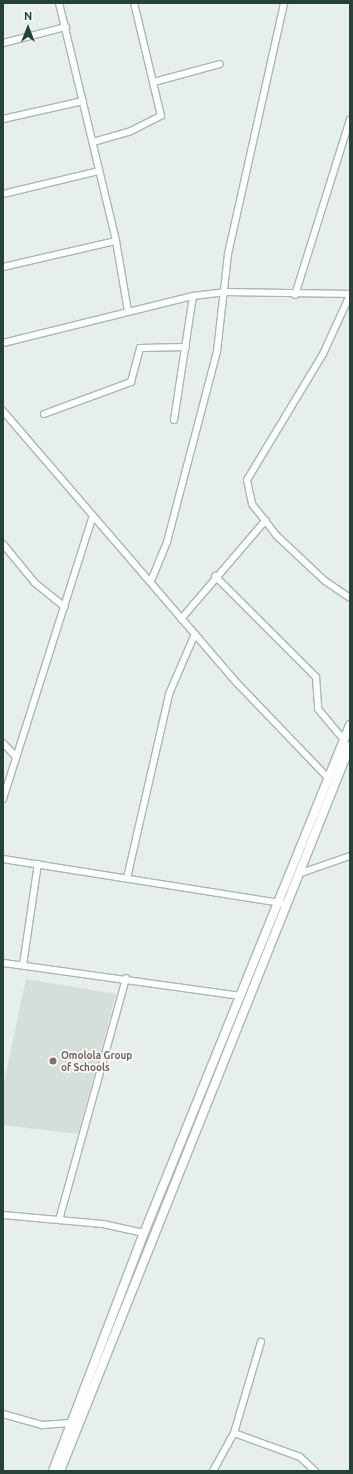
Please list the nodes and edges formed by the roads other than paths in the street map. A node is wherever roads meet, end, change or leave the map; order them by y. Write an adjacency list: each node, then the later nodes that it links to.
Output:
1 (59, 3): 4 (street)
2 (134, 3): 7 (street)
3 (284, 3): 16 (street)
4 (66, 27): 5 (street); 8 (street)
5 (3, 43)
6 (220, 64): 7 (street)
7 (154, 82): 11 (street)
8 (83, 101): 9 (street); 11 (street)
9 (3, 119)
10 (350, 119): 17 (street)
11 (93, 142): 12 (street)
12 (98, 171): 13 (street); 14 (street)
13 (3, 194)
14 (116, 241): 15 (street); 20 (street)
15 (3, 267)
16 (226, 292): 17 (street); 19 (street); 30 (street)
17 (295, 295): 18 (street)
18 (350, 295): 27 (street)
19 (193, 296): 20 (street); 22 (street)
20 (128, 311): 21 (street)
21 (3, 343)
22 (186, 348): 24 (street); 25 (street)
23 (3, 411): 26 (street)
24 (44, 414)
25 (174, 420)
26 (92, 516): 30 (street); 32 (street)
27 (266, 520): 29 (street); 31 (street)
28 (3, 544): 32 (street)
29 (215, 576): 33 (street); 37 (street)
30 (151, 581): 33 (street)
31 (350, 598)
32 (65, 607): 38 (street)
33 (182, 619): 34 (street)
34 (195, 634): 39 (street); 45 (street)
35 (350, 725): 37 (main road)
36 (3, 742): 38 (street)
37 (347, 743): 39 (main road); 44 (main road)
38 (16, 757): 40 (street)
39 (328, 778): 46 (main road)
40 (3, 799)
41 (350, 856): 44 (street)
42 (3, 859): 43 (street)
43 (38, 864): 45 (street); 48 (street)
44 (298, 874): 46 (main road)
45 (127, 878): 46 (street)
46 (282, 904): 50 (main road); 59 (main road)
47 (3, 963): 48 (street)
48 (23, 965): 49 (street)
49 (126, 978): 50 (street); 52 (street)
50 (240, 996): 53 (main road)
51 (3, 1215): 52 (street)
52 (59, 1220): 53 (street)
53 (144, 1233): 56 (main road)
54 (261, 1342): 57 (street)
55 (3, 1414): 56 (street)
56 (71, 1424): 58 (main road)
57 (234, 1433): 60 (street); 61 (street)
58 (53, 1471)
59 (60, 1471)
60 (212, 1471)
61 (315, 1471)

